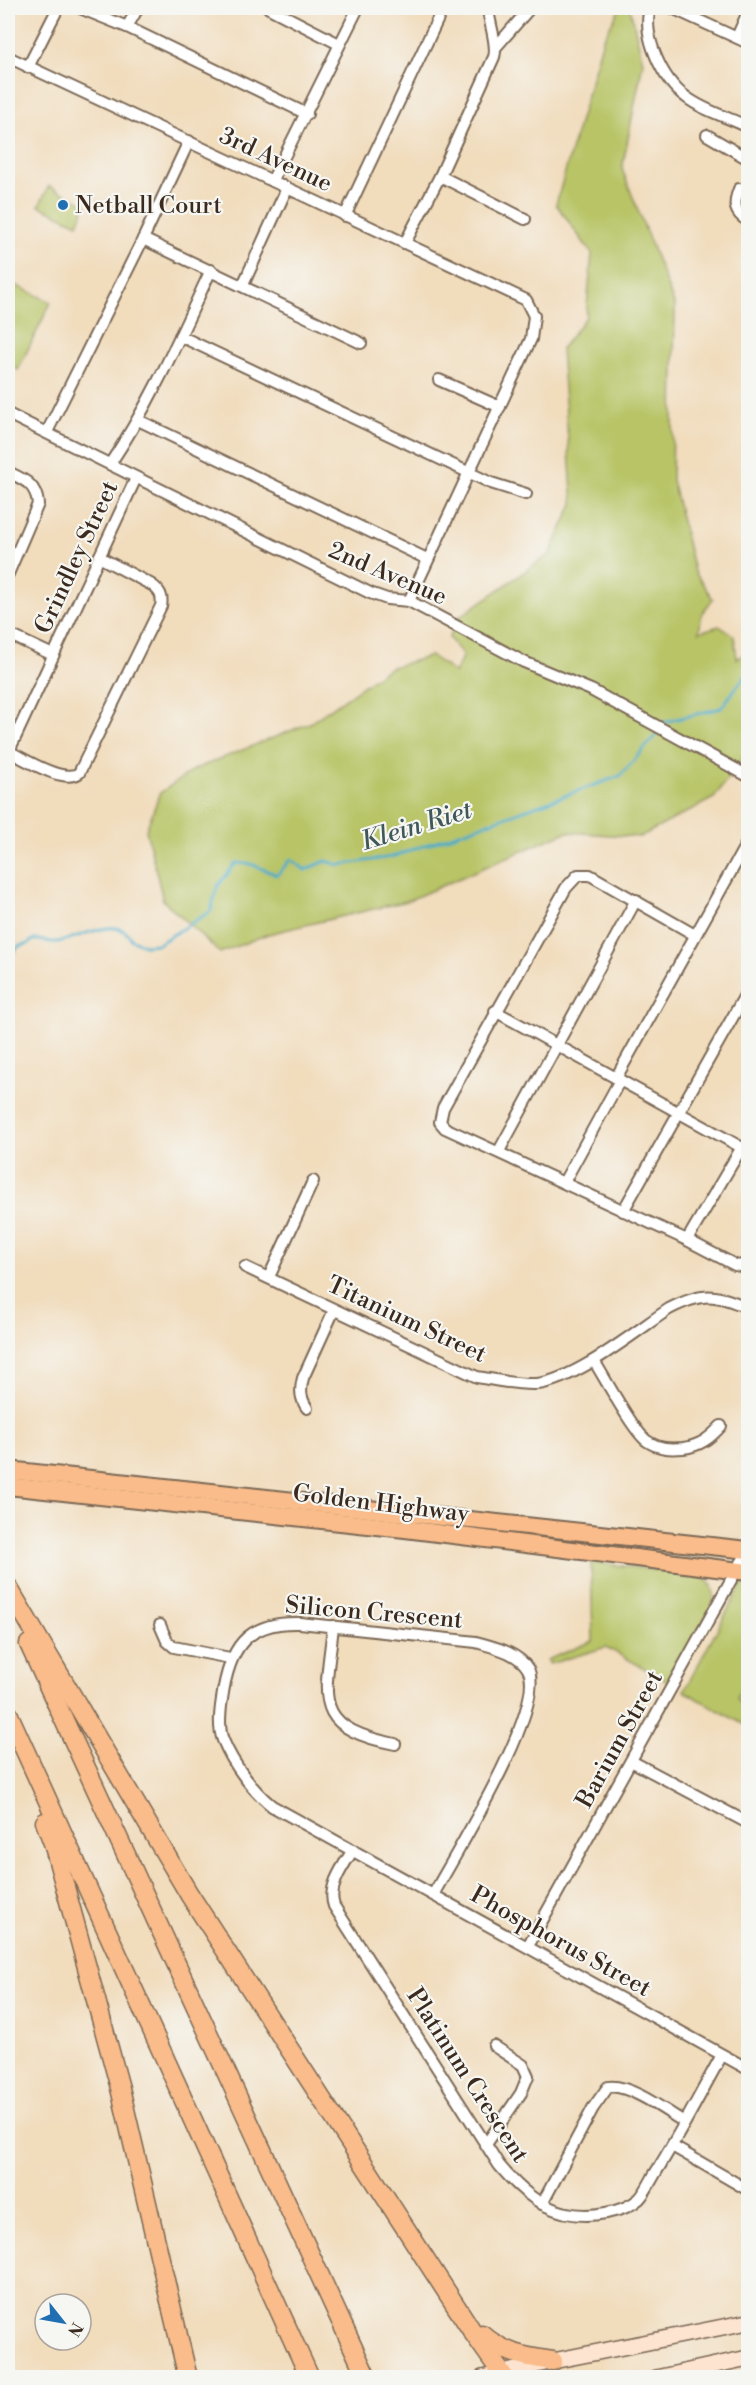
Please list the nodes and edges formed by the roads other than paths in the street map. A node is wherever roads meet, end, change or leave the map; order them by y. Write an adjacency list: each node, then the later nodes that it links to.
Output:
1 (58, 8): 18 (street)
2 (80, 8): 12 (street)
3 (138, 8): 12 (street)
4 (358, 8): 15 (street)
5 (442, 8): 28 (street)
6 (488, 8): 16 (street)
7 (530, 8): 16 (street)
8 (650, 8): 20 (street)
9 (672, 8): 13 (street)
10 (273, 9): 15 (street)
11 (748, 12): 13 (street)
12 (127, 27): 19 (street)
13 (737, 37): 14 (street)
14 (748, 43)
15 (339, 44): 19 (street)
16 (496, 47): 24 (street)
17 (8, 57): 18 (street, 3rd Avenue)
18 (28, 67): 22 (street, 3rd Avenue)
19 (307, 114): 25 (street)
20 (748, 127)
21 (707, 135): 23 (street)
22 (189, 141): 25 (street, 3rd Avenue); 31 (street)
23 (748, 159)
24 (440, 176): 29 (street); 32 (street)
25 (273, 182): 26 (street, 3rd Avenue)
26 (287, 188): 28 (street, 3rd Avenue); 34 (street)
27 (739, 189): 30 (street)
28 (345, 216): 32 (street, 3rd Avenue)
29 (525, 219)
30 (748, 221)
31 (143, 239): 33 (street); 41 (street)
32 (405, 243): 38 (street, 3rd Avenue)
33 (211, 270): 34 (street); 35 (street)
34 (243, 285): 36 (street)
35 (180, 336): 40 (street); 43 (street)
36 (361, 343)
37 (439, 380): 38 (street)
38 (500, 407): 43 (street)
39 (8, 414): 41 (street, 2nd Avenue)
40 (138, 420): 42 (street); 49 (street)
41 (47, 432): 42 (street, 2nd Avenue)
42 (110, 464): 45 (street, 2nd Avenue)
43 (469, 471): 46 (street); 49 (street)
44 (8, 472): 48 (street)
45 (136, 478): 47 (street, Grindley Street); 51 (street, 2nd Avenue)
46 (526, 494)
47 (99, 557): 53 (street, Grindley Street); 54 (street)
48 (11, 559): 50 (street)
49 (427, 559): 51 (street)
50 (8, 574)
51 (409, 601): 55 (street, 2nd Avenue)
52 (8, 634): 53 (street)
53 (53, 655): 54 (street, Grindley Street)
54 (8, 752)
55 (748, 776)
56 (748, 841): 57 (street)
57 (744, 857): 59 (street)
58 (636, 900): 59 (street); 61 (street); 62 (street)
59 (695, 934): 63 (street)
60 (748, 990): 64 (street)
61 (495, 1011): 62 (street); 66 (street)
62 (555, 1044): 63 (street); 66 (street)
63 (618, 1079): 64 (street); 68 (street)
64 (680, 1113): 65 (street); 69 (street)
65 (745, 1149): 70 (street)
66 (499, 1151): 68 (street)
67 (313, 1181): 73 (street)
68 (564, 1182): 69 (street)
69 (623, 1211): 70 (street)
70 (687, 1240): 71 (street)
71 (748, 1262)
72 (245, 1267): 73 (street, Titanium Street)
73 (269, 1277): 75 (street, Titanium Street)
74 (748, 1308): 76 (street, Titanium Street)
75 (334, 1310): 76 (street, Titanium Street); 77 (street)
76 (594, 1361): 78 (street)
77 (307, 1408)
78 (722, 1426)
79 (8, 1470): 80 (main road, Golden Highway)
80 (19, 1482): 81 (main road, Golden Highway); 82 (main road, Golden Highway)
81 (748, 1551): 82 (street, Barium Street)
82 (742, 1571): 91 (street, Barium Street)
83 (8, 1587): 104 (highway)
84 (8, 1598): 111 (highway)
85 (160, 1625): 87 (street)
86 (333, 1626): 87 (street, Silicon Crescent); 90 (street); 94 (street, Silicon Crescent)
87 (230, 1658): 93 (street)
88 (8, 1713): 110 (highway)
89 (8, 1730): 109 (highway)
90 (395, 1744)
91 (632, 1761): 92 (street); 95 (street, Barium Street)
92 (748, 1823)
93 (353, 1850): 94 (street, Phosphorus Street); 100 (street, Platinum Crescent)
94 (433, 1895): 95 (street, Phosphorus Street)
95 (528, 1946): 97 (street, Phosphorus Street)
96 (494, 2046): 100 (street)
97 (722, 2055): 98 (street, Phosphorus Street); 99 (street, Platinum Crescent)
98 (748, 2069)
99 (684, 2122): 101 (street, Platinum Crescent); 103 (street)
100 (487, 2144): 103 (street, Platinum Crescent)
101 (672, 2146): 102 (street); 103 (street, Platinum Crescent)
102 (748, 2190)
103 (542, 2204)
104 (463, 2317): 107 (highway); 108 (highway)
105 (748, 2322): 107 (main road)
106 (748, 2358): 113 (main road)
107 (553, 2361): 108 (main road)
108 (505, 2375): 112 (main road)
109 (188, 2376)
110 (310, 2378)
111 (367, 2378)
112 (482, 2378)
113 (656, 2378)

